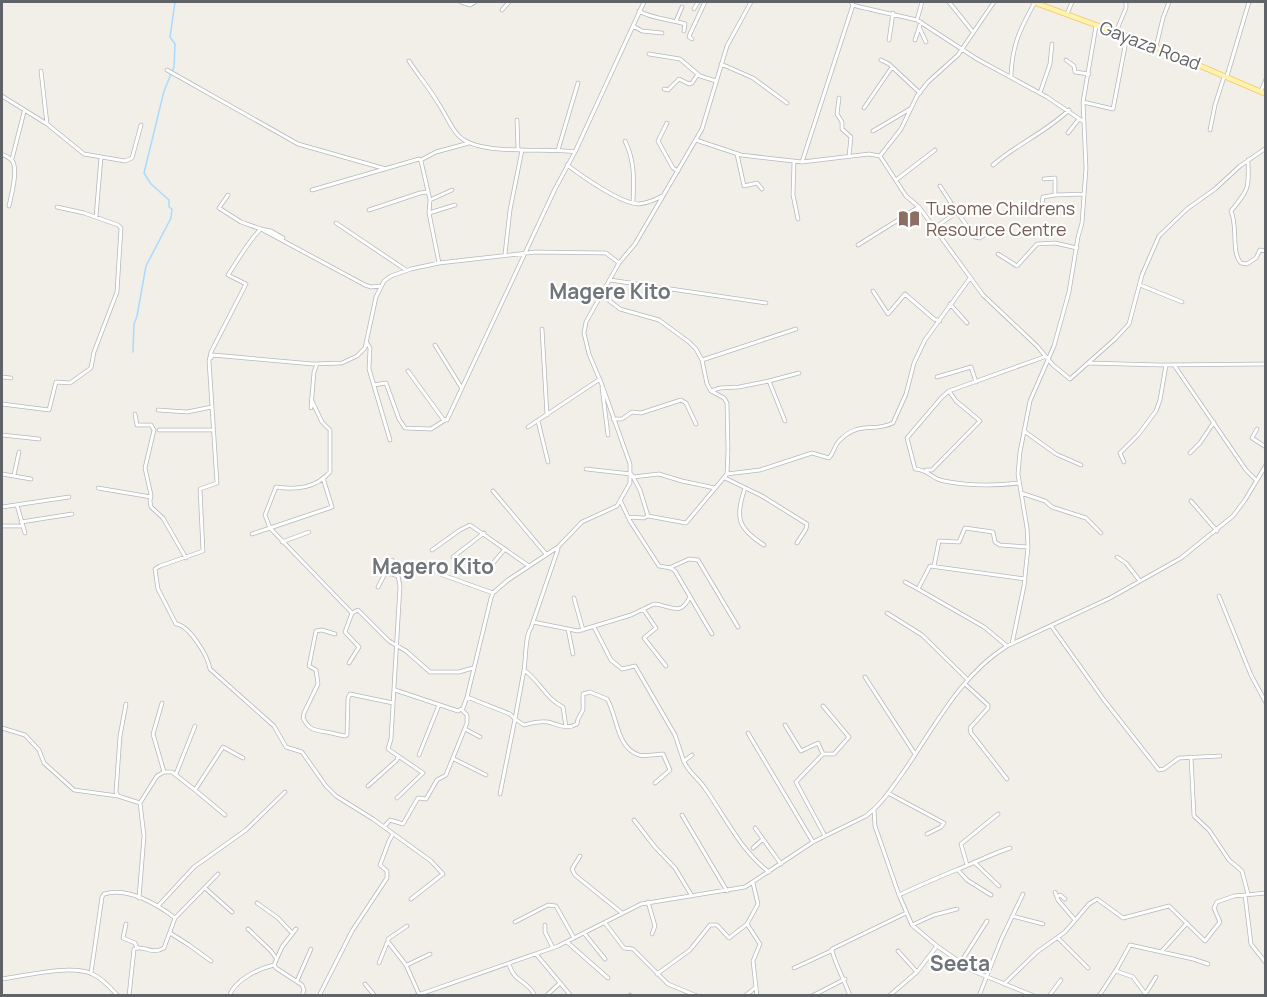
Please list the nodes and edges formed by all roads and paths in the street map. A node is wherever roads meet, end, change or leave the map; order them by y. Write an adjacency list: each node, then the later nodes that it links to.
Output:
1 (461, 2): 2 (street)
2 (475, 2)
3 (509, 2): 20 (street)
4 (644, 2): 21 (street)
5 (698, 2): 19 (street)
6 (705, 2): 33 (street)
7 (751, 2): 44 (street)
8 (922, 2): 25 (street)
9 (949, 2): 29 (street)
10 (994, 2): 29 (street)
11 (1034, 2): 17 (main road, Gayaza Road); 51 (street)
12 (1072, 2): 23 (street)
13 (1126, 2): 30 (street)
14 (1169, 2): 38 (street)
15 (1249, 2): 50 (street)
16 (852, 3): 22 (street); 93 (street)
17 (1046, 4): 23 (main road, Gayaza Road)
18 (682, 7): 24 (street)
19 (694, 9)
20 (502, 10)
21 (639, 11): 24 (street); 26 (street)
22 (893, 13): 25 (street); 35 (street)
23 (1067, 14): 27 (main road, Gayaza Road)
24 (676, 21): 28 (street)
25 (919, 23): 34 (street); 36 (street); 39 (street)
26 (633, 26): 31 (street); 83 (street)
27 (1096, 26): 30 (main road, Gayaza Road); 49 (street)
28 (684, 31)
29 (973, 32): 39 (street)
30 (1116, 32): 32 (main road, Gayaza Road)
31 (662, 33)
32 (1127, 36): 38 (main road, Gayaza Road); 61 (street)
33 (692, 39)
34 (915, 39)
35 (889, 40)
36 (926, 42)
37 (1052, 44): 57 (street)
38 (1155, 47): 50 (main road, Gayaza Road)
39 (963, 50): 51 (street); 56 (street)
40 (649, 54): 48 (street)
41 (881, 60): 45 (street)
42 (1066, 60): 49 (street)
43 (409, 61): 78 (street)
44 (721, 64): 53 (street); 62 (street)
45 (892, 67): 56 (street); 63 (street)
46 (167, 70): 96 (street)
47 (41, 71): 71 (street)
48 (698, 74): 53 (street); 55 (street)
49 (1089, 74): 61 (street)
50 (1226, 76): 58 (main road, Gayaza Road); 73 (street)
51 (1011, 77): 57 (street)
52 (1266, 79): 58 (street)
53 (716, 81): 76 (street)
54 (578, 83): 81 (street)
55 (664, 89)
56 (920, 93): 64 (street)
57 (1040, 93): 65 (street)
58 (1263, 93)
59 (2, 98): 66 (street)
60 (839, 98): 86 (street)
61 (1083, 102): 69 (street)
62 (787, 103)
63 (864, 108)
64 (911, 108): 74 (street); 87 (street)
65 (1068, 110): 67 (street); 95 (street)
66 (25, 111): 71 (street); 89 (street)
67 (1079, 119): 69 (street); 75 (street)
68 (518, 120): 80 (street)
69 (1084, 122): 105 (street)
70 (667, 123): 97 (street)
71 (47, 124): 88 (street)
72 (141, 125): 88 (street)
73 (1209, 130)
74 (873, 131)
75 (1068, 133)
76 (696, 140): 85 (street); 97 (street)
77 (625, 141): 110 (street)
78 (468, 143): 80 (street); 90 (street)
79 (1266, 147): 91 (street)
80 (520, 150): 81 (street); 131 (street)
81 (558, 150): 83 (street)
82 (935, 150): 99 (street)
83 (575, 152): 94 (street)
84 (2, 154): 89 (street)
85 (737, 154): 92 (street); 101 (street)
86 (849, 156): 87 (street); 93 (street)
87 (880, 156): 99 (street)
88 (101, 157): 119 (street)
89 (12, 159): 112 (street)
90 (421, 160): 96 (street); 104 (street)
91 (1248, 160): 128 (street); 137 (street)
92 (794, 161): 93 (street); 120 (street)
93 (802, 162)
94 (567, 165): 110 (street); 129 (street)
95 (993, 165)
96 (386, 169): 102 (street)
97 (678, 171): 107 (street)
98 (1044, 179): 108 (street)
99 (896, 180): 114 (street)
100 (940, 186): 117 (street)
101 (762, 189)
102 (312, 190)
103 (452, 190): 109 (street)
104 (427, 192): 109 (street); 115 (street)
105 (1084, 194): 108 (street); 127 (street)
106 (228, 195): 122 (street)
107 (663, 195): 110 (street); 133 (street)
108 (1055, 195): 116 (street)
109 (429, 200): 118 (street)
110 (633, 203)
111 (455, 205): 118 (street)
112 (9, 206)
113 (57, 207): 119 (street)
114 (919, 207): 123 (street); 126 (street)
115 (369, 210)
116 (1041, 211)
117 (957, 212): 123 (street); 124 (street)
118 (429, 213): 132 (street)
119 (96, 218): 173 (street)
120 (798, 219)
121 (336, 223): 134 (street)
122 (261, 229): 125 (street); 138 (street); 150 (street)
123 (933, 229): 135 (street)
124 (986, 234)
125 (283, 238)
126 (858, 245)
127 (1077, 248): 130 (street); 153 (street)
128 (1266, 251)
129 (525, 254): 131 (street); 133 (street); 169 (street)
130 (998, 254)
131 (505, 255): 132 (street)
132 (439, 263): 134 (street)
133 (619, 263): 136 (street)
134 (406, 270): 138 (street)
135 (970, 278): 143 (street); 151 (street)
136 (610, 280): 140 (street); 142 (street)
137 (1140, 285): 141 (street); 154 (street)
138 (381, 286): 148 (street)
139 (873, 291): 144 (street)
140 (602, 295): 152 (street); 164 (street)
141 (1182, 302)
142 (766, 303)
143 (950, 304): 144 (street); 145 (street)
144 (940, 321): 206 (street)
145 (967, 323)
146 (542, 329): 178 (street)
147 (796, 329): 152 (street)
148 (367, 343): 155 (street); 167 (street)
149 (435, 345): 169 (street)
150 (212, 354): 155 (street); 174 (street)
151 (1044, 357): 153 (street); 166 (street)
152 (702, 360): 170 (street)
153 (1049, 360): 154 (street); 189 (street)
154 (1088, 363): 157 (street)
155 (317, 364): 172 (street)
156 (1266, 364): 158 (street)
157 (1166, 365): 158 (street); 198 (street)
158 (1174, 365): 183 (street)
159 (408, 371): 180 (street)
160 (799, 373): 165 (street)
161 (2, 377): 163 (street)
162 (937, 377): 166 (street)
163 (10, 378)
164 (600, 379): 168 (street); 178 (street)
165 (769, 381): 170 (street); 182 (street)
166 (976, 382): 171 (street)
167 (374, 385): 180 (street); 193 (street)
168 (602, 385): 179 (street); 191 (street)
169 (461, 387): 180 (street)
170 (711, 391): 206 (street)
171 (949, 391): 202 (street); 202 (street)
172 (311, 399): 175 (street); 207 (street)
173 (2, 404)
174 (212, 407): 176 (street); 188 (street)
175 (310, 408)
176 (158, 410)
177 (135, 414): 217 (street)
178 (547, 415): 181 (street)
179 (613, 419): 184 (street); 205 (street)
180 (445, 420)
181 (538, 421): 185 (street); 197 (street)
182 (785, 421)
183 (1214, 422): 196 (street); 209 (street)
184 (696, 424)
185 (528, 426)
186 (1257, 429): 194 (street)
187 (159, 430): 188 (street)
188 (214, 430): 244 (street)
189 (1024, 431): 199 (street); 210 (street)
190 (2, 435): 192 (street)
191 (608, 435)
192 (39, 439)
193 (390, 440)
194 (1266, 447)
195 (19, 452): 204 (street)
196 (1190, 453)
197 (548, 462)
198 (1124, 462)
199 (1081, 465)
200 (1266, 465): 209 (street)
201 (586, 469): 205 (street)
202 (925, 470): 210 (street)
203 (2, 474): 204 (street)
204 (14, 475): 208 (street)
205 (632, 475): 212 (street); 219 (street); 223 (street)
206 (726, 476): 212 (street); 213 (street)
207 (323, 478): 227 (street); 227 (street)
208 (32, 479)
209 (1256, 480): 228 (street)
210 (1019, 483): 215 (street)
211 (99, 488): 217 (street)
212 (716, 488): 223 (street)
213 (745, 488): 235 (street); 236 (street)
214 (493, 491): 241 (street)
215 (1022, 493): 232 (street); 238 (street)
216 (69, 497): 220 (street)
217 (151, 497): 244 (street)
218 (1191, 501): 228 (street)
219 (621, 502): 224 (street); 237 (street)
220 (17, 506): 221 (street); 225 (street)
221 (2, 507)
222 (72, 514): 225 (street)
223 (648, 516): 224 (street)
224 (628, 517): 248 (street)
225 (22, 524): 226 (street); 230 (street)
226 (2, 526)
227 (270, 528): 233 (street); 234 (street)
228 (1217, 531): 253 (street)
229 (309, 532): 234 (street)
230 (25, 533)
231 (484, 533): 239 (street); 240 (street); 242 (street)
232 (1101, 533)
233 (252, 534)
234 (282, 542): 264 (street)
235 (796, 543)
236 (764, 545)
237 (558, 547): 241 (street); 266 (street)
238 (1028, 547): 247 (street); 252 (street)
239 (506, 549): 246 (street); 249 (street)
240 (432, 550)
241 (546, 554): 246 (street)
242 (453, 557)
243 (1117, 557): 253 (street)
244 (186, 558): 328 (street)
245 (392, 560): 250 (street)
246 (529, 566): 257 (street)
247 (934, 567): 252 (street); 256 (street)
248 (669, 568): 258 (street); 269 (street)
249 (488, 569)
250 (384, 574): 255 (street); 274 (street)
251 (440, 574): 257 (street)
252 (1025, 579): 275 (street)
253 (1140, 581): 267 (street)
254 (905, 582): 256 (street)
255 (378, 587)
256 (918, 589): 275 (street)
257 (493, 593): 279 (street)
258 (690, 596): 261 (street); 262 (street)
259 (1219, 596): 287 (street)
260 (574, 598): 271 (street)
261 (694, 603): 262 (street); 273 (street)
262 (685, 605): 263 (street)
263 (643, 609): 268 (street); 278 (street)
264 (352, 613): 274 (street); 277 (street)
265 (887, 613): 282 (street)
266 (533, 622): 270 (street); 280 (street)
267 (1051, 626): 275 (street); 306 (street)
268 (594, 627): 271 (street); 309 (street)
269 (738, 627)
270 (568, 629): 271 (street); 276 (street)
271 (583, 630)
272 (334, 634): 286 (street)
273 (712, 634)
274 (397, 646): 279 (street); 283 (street)
275 (1009, 646): 282 (street)
276 (573, 654)
277 (349, 663)
278 (666, 666)
279 (473, 668): 284 (street)
280 (524, 670): 292 (street); 295 (street)
281 (865, 677): 301 (street)
282 (967, 682): 301 (street); 313 (street)
283 (395, 690): 286 (street); 289 (street)
284 (467, 697): 291 (street); 292 (street)
285 (162, 703): 310 (street)
286 (393, 703): 304 (street)
287 (1266, 703)
288 (126, 704): 320 (street)
289 (439, 705): 291 (street); 302 (street)
290 (823, 706): 300 (street)
291 (462, 710): 297 (street)
292 (514, 719): 295 (street); 319 (street)
293 (785, 725): 300 (street)
294 (195, 726): 311 (street)
295 (566, 727): 314 (street)
296 (2, 728): 320 (street)
297 (465, 729): 299 (street); 308 (street)
298 (748, 733): 334 (street)
299 (480, 737)
300 (823, 754): 332 (street)
301 (915, 754): 318 (street)
302 (419, 755)
303 (692, 755): 309 (street)
304 (398, 756): 315 (street); 321 (street)
305 (1220, 756): 306 (street)
306 (1191, 757): 351 (street)
307 (243, 758): 316 (street)
308 (454, 759): 312 (street); 328 (street)
309 (684, 762): 342 (street)
310 (164, 772): 311 (street); 322 (street)
311 (176, 774): 316 (street)
312 (486, 775)
313 (1007, 779)
314 (655, 783)
315 (368, 786)
316 (195, 790): 325 (street)
317 (285, 792): 361 (street)
318 (888, 793): 323 (street); 331 (street)
319 (500, 794)
320 (118, 796): 322 (street)
321 (397, 798)
322 (140, 803): 356 (street)
323 (874, 810): 332 (street); 352 (street)
324 (998, 814): 340 (street)
325 (225, 815)
326 (682, 815): 347 (street)
327 (634, 820): 354 (street)
328 (384, 827): 330 (street)
329 (755, 828): 333 (street)
330 (393, 834): 358 (street); 431 (street)
331 (927, 834)
332 (825, 836): 334 (street)
333 (763, 839): 335 (street); 339 (street)
334 (813, 843): 339 (street)
335 (753, 848)
336 (1010, 848): 338 (street)
337 (580, 856): 364 (street)
338 (974, 862): 340 (street); 345 (street)
339 (781, 864): 342 (street)
340 (967, 865): 341 (street)
341 (958, 870): 352 (street); 353 (street)
342 (769, 872): 344 (street)
343 (218, 874): 346 (street)
344 (753, 883): 347 (street); 374 (street)
345 (999, 886)
346 (205, 888): 363 (street); 367 (street)
347 (727, 891): 354 (street)
348 (1055, 892): 355 (street)
349 (1266, 893): 351 (street)
350 (1023, 894): 366 (street)
351 (1246, 894): 372 (street); 404 (street)
352 (899, 895): 365 (street)
353 (991, 895)
354 (692, 896): 359 (street)
355 (1057, 897): 357 (street); 368 (street)
356 (139, 898): 361 (street); 412 (street)
357 (1065, 898)
358 (411, 900)
359 (648, 902): 364 (street); 384 (street)
360 (257, 903): 382 (street)
361 (158, 906): 367 (street)
362 (957, 909): 377 (street)
363 (232, 912)
364 (622, 913): 371 (street)
365 (906, 913): 377 (street); 393 (street)
366 (1012, 916): 375 (street); 416 (street)
367 (175, 918): 381 (street)
368 (1075, 920): 372 (street); 386 (street)
369 (987, 921): 403 (street)
370 (515, 922): 385 (street)
371 (605, 923): 383 (street); 413 (street)
372 (1187, 923): 395 (street)
373 (126, 924): 390 (street)
374 (747, 924): 413 (street); 424 (street)
375 (1042, 924)
376 (545, 925): 391 (street)
377 (912, 925): 389 (street)
378 (407, 926): 388 (street)
379 (248, 929): 398 (street)
380 (296, 929): 382 (street)
381 (170, 933): 390 (street); 400 (street)
382 (292, 933): 398 (street)
383 (584, 933): 385 (street); 399 (street)
384 (652, 934)
385 (574, 938): 387 (street)
386 (1058, 938): 409 (street); 423 (street)
387 (567, 942): 391 (street); 415 (street)
388 (388, 943): 401 (street); 407 (street)
389 (937, 946): 403 (street); 411 (street)
390 (137, 948): 428 (street)
391 (553, 948): 397 (street)
392 (311, 949): 420 (street)
393 (831, 951): 408 (street); 418 (street)
394 (898, 951): 411 (street)
395 (1162, 951): 405 (street); 410 (street)
396 (430, 954): 407 (street)
397 (536, 954): 402 (street); 421 (street)
398 (276, 958): 406 (street)
399 (606, 958)
400 (211, 961)
401 (379, 963)
402 (509, 963): 426 (street); 433 (street)
403 (960, 963): 416 (street)
404 (1266, 963)
405 (1208, 964)
406 (274, 965): 420 (street); 429 (street)
407 (406, 965): 426 (street)
408 (794, 968)
409 (1088, 968)
410 (1116, 971): 425 (street); 445 (street)
411 (917, 972): 441 (street)
412 (91, 973): 417 (street); 427 (street)
413 (657, 974): 436 (street)
414 (1156, 977): 425 (street)
415 (608, 978)
416 (985, 978): 423 (street); 442 (street)
417 (2, 979)
418 (844, 979): 439 (street); 440 (street)
419 (1061, 980): 444 (street)
420 (297, 981): 430 (street)
421 (560, 983): 434 (street); 435 (street)
422 (365, 984): 432 (street)
423 (1004, 984): 443 (street)
424 (756, 987): 437 (street); 438 (street)
425 (1147, 994)
426 (417, 995)
427 (118, 996)
428 (129, 996)
429 (229, 996)
430 (302, 996)
431 (319, 996)
432 (375, 996)
433 (535, 996)
434 (546, 996)
435 (571, 996)
436 (697, 996)
437 (746, 996)
438 (757, 996)
439 (812, 996)
440 (850, 996)
441 (889, 996)
442 (979, 996)
443 (1034, 996)
444 (1049, 996)
445 (1099, 996)

